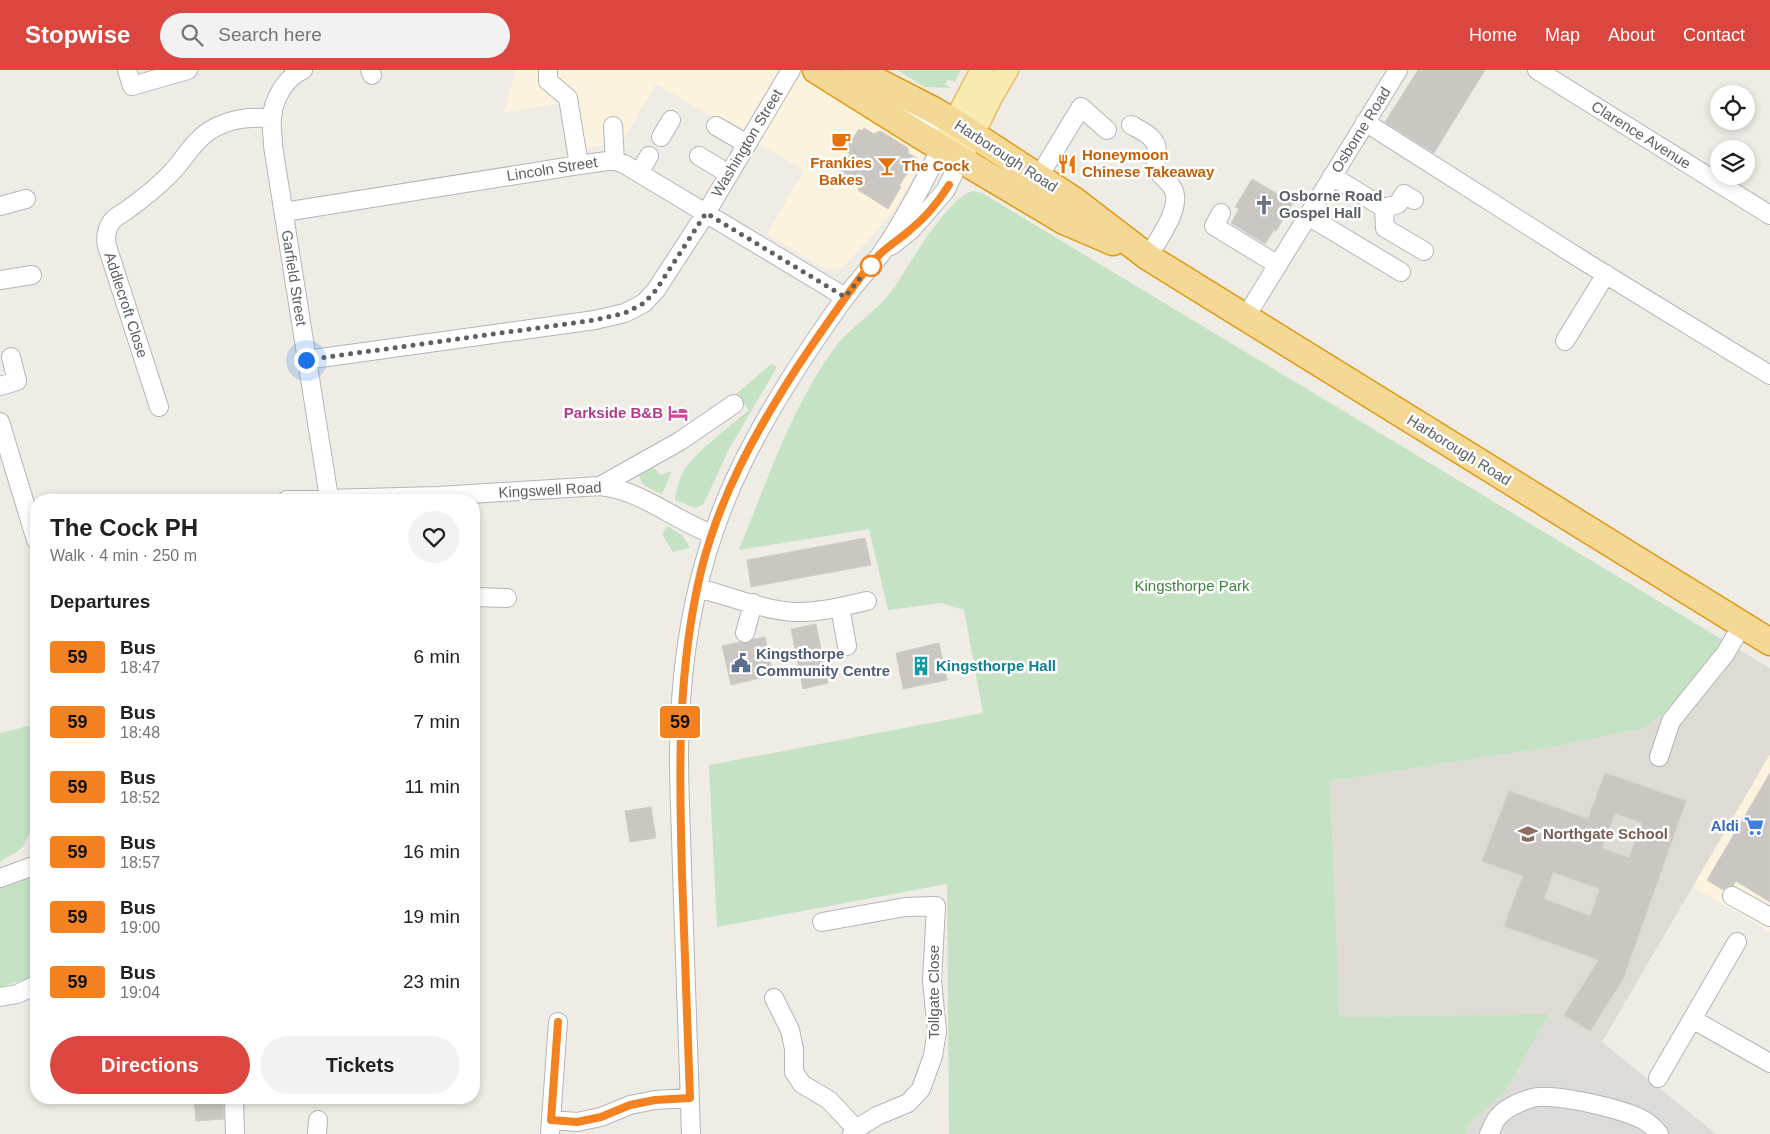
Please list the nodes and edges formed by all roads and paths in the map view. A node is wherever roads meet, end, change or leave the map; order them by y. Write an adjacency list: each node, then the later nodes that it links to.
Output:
1 (127, 70): 2 (street)
2 (188, 70)
3 (303, 70): 12 (street, Garfield Street)
4 (548, 70): 26 (street)
5 (791, 70): 22 (street, Washington Street)
6 (816, 70): 19 (highway, Harborough Road)
7 (854, 70): 21 (highway, Harborough Road)
8 (982, 70): 21 (main road)
9 (1007, 70): 21 (main road)
10 (1398, 70): 14 (street, Osborne Road)
11 (1537, 70): 38 (street, Clarence Avenue)
12 (272, 118): 35 (street, Garfield Street); 56 (street, Addlecroft Close)
13 (671, 120): 20 (street)
14 (1365, 122): 29 (street, Osborne Road); 46 (street)
15 (613, 126): 25 (street)
16 (716, 126): 22 (street)
17 (1131, 126): 42 (street)
18 (1107, 130): 30 (street)
19 (918, 134): 21 (highway, Harborough Road); 48 (street)
20 (661, 137)
21 (955, 140): 30 (highway, Harborough Road); 41 (street); 41 (street); 42 (highway, Harborough Road)
22 (747, 144): 28 (street, Washington Street)
23 (650, 156): 27 (street)
24 (699, 156): 28 (street)
25 (615, 161): 26 (street, Lincoln Street); 27 (street, Lincoln Street)
26 (579, 165): 35 (street, Lincoln Street)
27 (639, 173): 36 (street, Lincoln Street)
28 (729, 174): 36 (street, Washington Street)
29 (1332, 176): 34 (street); 39 (street, Osborne Road)
30 (1038, 178): 42 (highway, Harborough Road)
31 (26, 198): 33 (street)
32 (1414, 200): 34 (street)
33 (0, 206)
34 (1384, 208): 40 (street)
35 (284, 212): 52 (street, Garfield Street)
36 (706, 213): 48 (street, Lincoln Street); 52 (street, Washington Street)
37 (1222, 213): 43 (street)
38 (1770, 215)
39 (1308, 216): 43 (street, Osborne Road); 44 (street)
40 (1424, 251)
41 (881, 254): 48 (street)
42 (1148, 257): 49 (highway, Harborough Road)
43 (1278, 265): 49 (street, Osborne Road)
44 (1401, 272)
45 (32, 274): 47 (street)
46 (1606, 274): 50 (street); 53 (street)
47 (0, 280)
48 (841, 295): 62 (street)
49 (1245, 318): 69 (highway, Harborough Road)
50 (1565, 341)
51 (11, 357): 54 (street)
52 (306, 360): 59 (street, Garfield Street)
53 (1770, 375)
54 (0, 386)
55 (734, 404): 58 (street)
56 (160, 407)
57 (0, 422): 61 (street)
58 (600, 486): 60 (street, Kingswell Road); 62 (street, Kingswell Road)
59 (328, 494)
60 (480, 495)
61 (30, 499)
62 (712, 534): 63 (street)
63 (698, 588): 67 (street); 87 (street)
64 (480, 597): 65 (street)
65 (507, 598)
66 (867, 602): 68 (street)
67 (753, 603): 68 (street); 70 (street)
68 (840, 607): 72 (street)
69 (1742, 625): 71 (highway, Harborough Road); 73 (street)
70 (745, 633)
71 (1770, 642)
72 (847, 646)
73 (1659, 757)
74 (30, 867): 75 (street)
75 (0, 878)
76 (1732, 896): 77 (street)
77 (1770, 917)
78 (822, 922): 90 (street, Tollgate Close)
79 (1737, 942): 83 (street)
80 (30, 988): 81 (street)
81 (0, 997)
82 (774, 998): 90 (street, Tollgate Close)
83 (1692, 1020): 85 (street); 86 (street)
84 (558, 1022): 89 (street)
85 (1770, 1063)
86 (1658, 1078)
87 (690, 1098): 89 (street); 92 (street)
88 (234, 1104): 91 (street)
89 (551, 1127)
90 (854, 1132)
91 (235, 1134)
92 (691, 1134)
93 (1489, 1134): 94 (street)
94 (1659, 1134)

